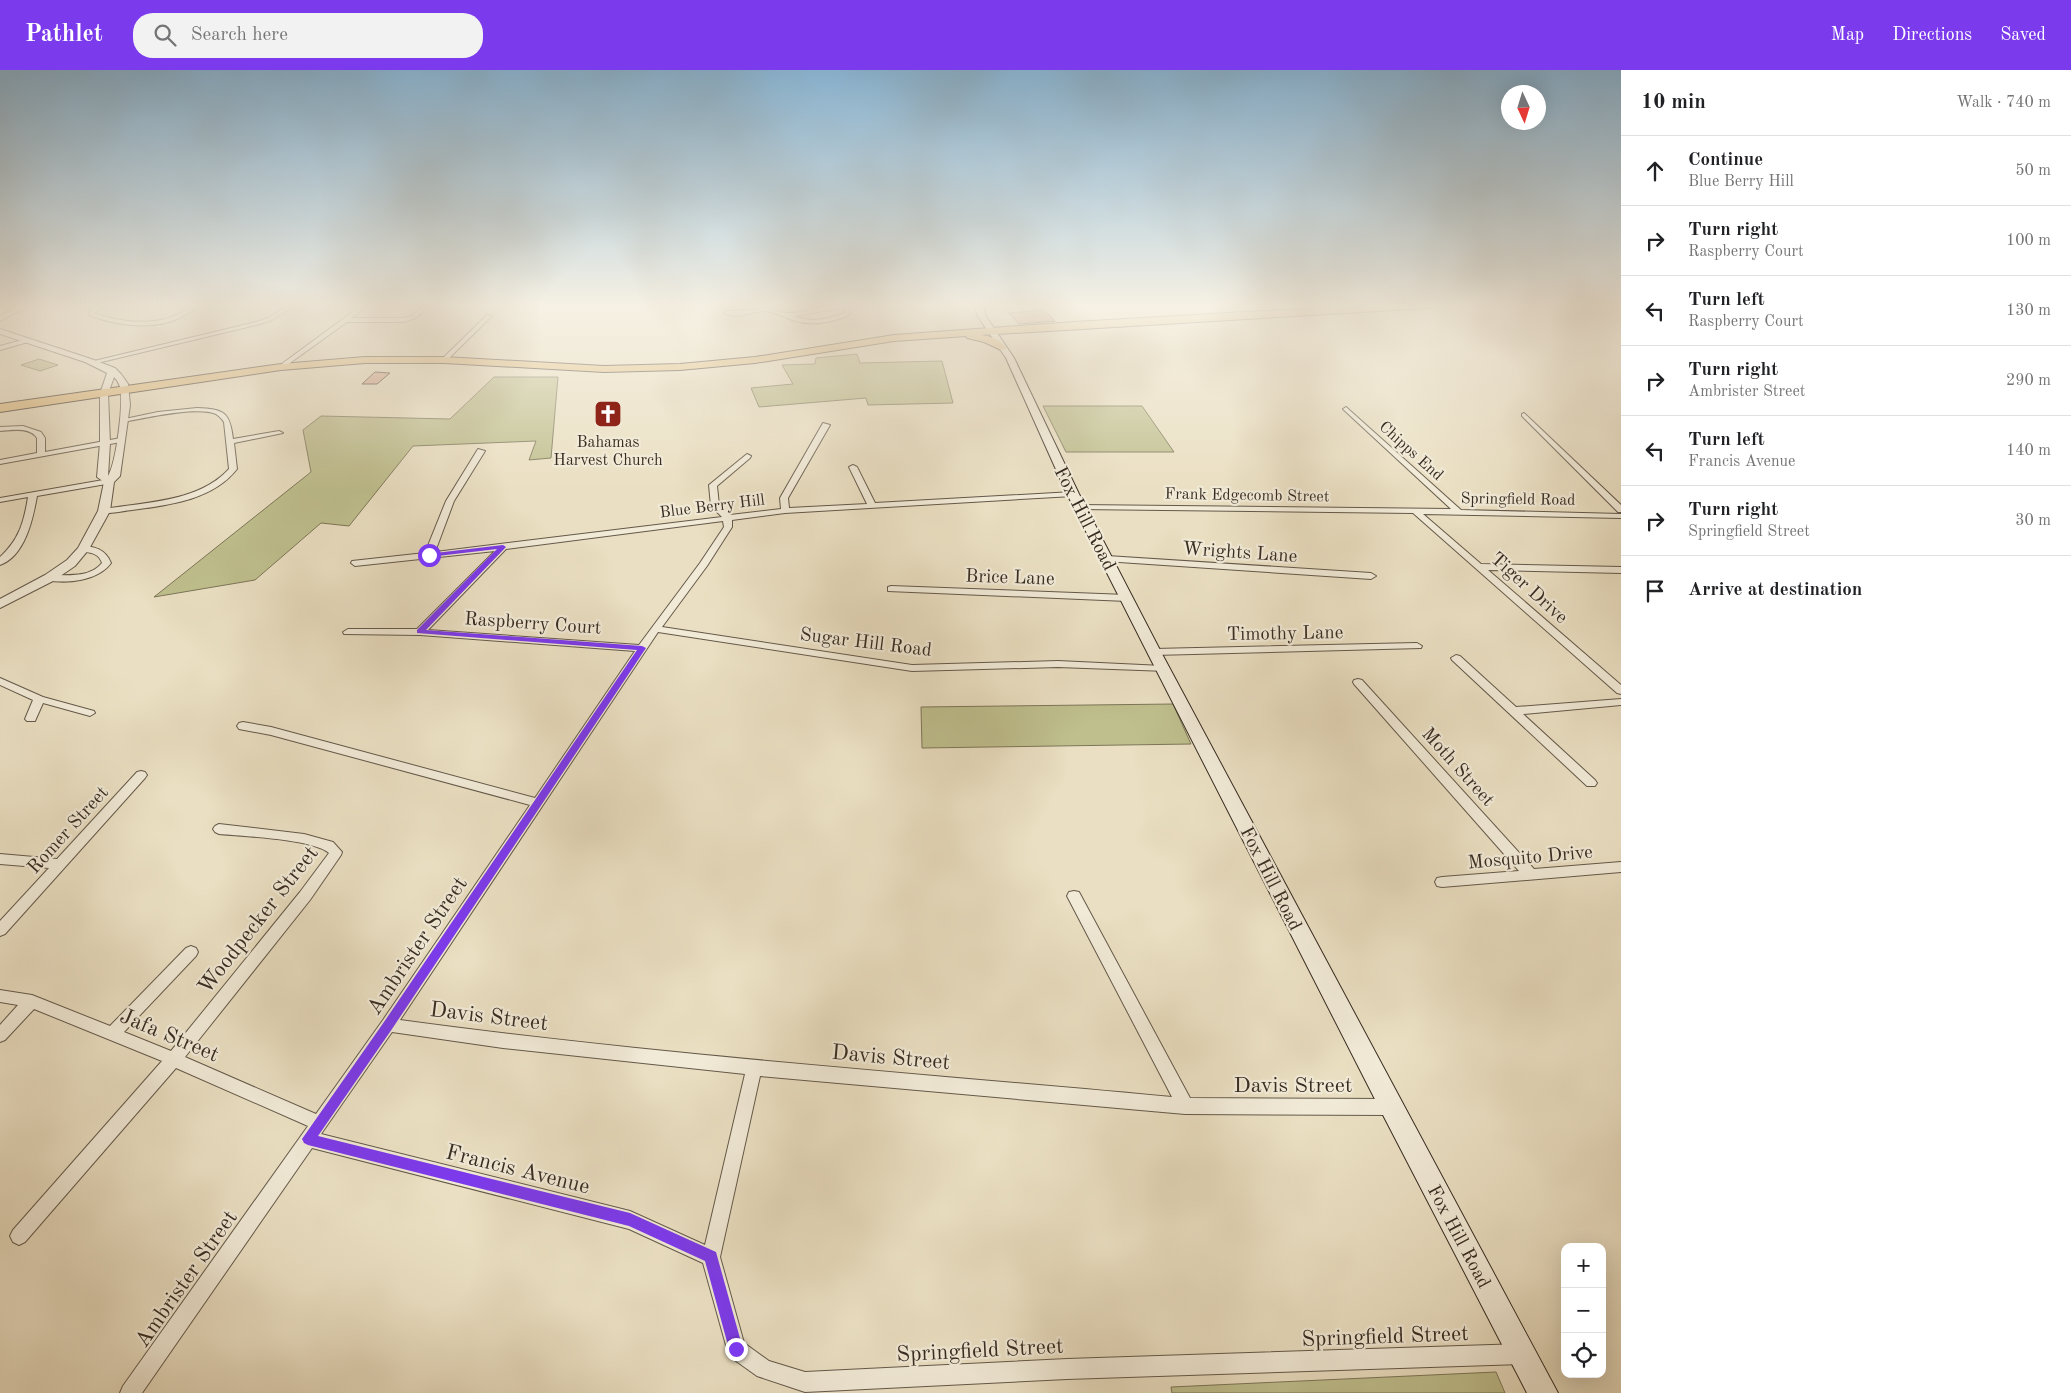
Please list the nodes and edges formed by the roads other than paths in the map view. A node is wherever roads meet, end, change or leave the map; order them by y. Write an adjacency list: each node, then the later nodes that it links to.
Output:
1 (105, 367): 7 (street)
2 (297, 367): 6 (highway)
3 (564, 367): 4 (highway)
4 (678, 367)
5 (1013, 367): 28 (main road, Fox Hill Road)
6 (282, 368): 8 (highway)
7 (112, 370): 8 (street); 9 (street)
8 (125, 390): 9 (highway); 13 (street)
9 (104, 394): 10 (highway); 19 (street)
10 (0, 408)
11 (1346, 409): 34 (street, Chipps End)
12 (1524, 416): 30 (street)
13 (124, 420): 17 (street); 18 (street)
14 (826, 425): 32 (street)
15 (0, 429): 21 (street)
16 (279, 433): 18 (street)
17 (121, 440): 19 (street); 25 (street)
18 (230, 442): 31 (street)
19 (105, 443): 21 (street); 25 (street)
20 (481, 450): 39 (street)
21 (41, 454): 23 (street)
22 (747, 456): 36 (street)
23 (0, 462)
24 (854, 466): 29 (street)
25 (109, 481): 26 (street); 31 (street)
26 (33, 494): 27 (street); 41 (street)
27 (0, 500)
28 (1076, 500): 29 (street, Blue Berry Hill); 33 (street, Frank Edgecomb Street); 40 (main road, Fox Hill Road)
29 (872, 505): 32 (street, Blue Berry Hill)
30 (1621, 510)
31 (104, 511): 38 (street)
32 (785, 511): 36 (street, Blue Berry Hill)
33 (1415, 511): 34 (street, Springfield Road); 43 (street, Tiger Drive)
34 (1459, 512): 35 (street, Springfield Road)
35 (1621, 516)
36 (727, 517): 37 (street, Blue Berry Hill); 50 (street, Ambrister Street)
37 (503, 547): 39 (street, Blue Berry Hill); 52 (street, Raspberry Court)
38 (83, 549): 46 (street); 46 (street)
39 (429, 555): 42 (street, Blue Berry Hill)
40 (1107, 559): 45 (street, Wrights Lane); 48 (main road, Fox Hill Road)
41 (0, 562)
42 (356, 563)
43 (1481, 567): 44 (street); 59 (street, Tiger Drive)
44 (1621, 570)
45 (1371, 576)
46 (49, 578): 49 (street)
47 (891, 589): 48 (street, Brice Lane)
48 (1127, 598): 56 (main road, Fox Hill Road)
49 (0, 604)
50 (655, 629): 54 (street, Ambrister Street); 56 (street, Sugar Hill Road)
51 (348, 632): 52 (street)
52 (420, 632): 54 (street, Raspberry Court)
53 (1416, 646): 56 (street, Timothy Lane)
54 (642, 648): 69 (street, Ambrister Street)
55 (1456, 658): 63 (street)
56 (1159, 660): 87 (main road, Fox Hill Road)
57 (0, 681): 61 (street)
58 (1358, 682): 74 (street, Moth Street)
59 (1616, 683): 60 (street, Tiger Drive)
60 (1621, 691)
61 (39, 699): 64 (street); 65 (street)
62 (1621, 702): 63 (street)
63 (1514, 711): 68 (street)
64 (90, 713)
65 (31, 719)
66 (243, 726): 69 (street)
67 (141, 776): 72 (street, Romer Street)
68 (1591, 783)
69 (538, 803): 81 (street, Ambrister Street)
70 (219, 829): 84 (street, Woodpecker Street)
71 (0, 859): 72 (street)
72 (60, 864): 77 (street, Romer Street)
73 (1621, 867): 74 (street, Mosquito Drive)
74 (1531, 875): 75 (street, Mosquito Drive)
75 (1442, 882)
76 (1074, 896): 86 (street)
77 (0, 930)
78 (191, 952): 82 (street)
79 (0, 996): 80 (street, Jafa Street)
80 (32, 1001): 82 (street, Jafa Street); 83 (street)
81 (388, 1025): 85 (street, Davis Street); 88 (street, Ambrister Street)
82 (112, 1034): 84 (street, Jafa Street)
83 (0, 1035)
84 (174, 1059): 88 (street, Jafa Street); 90 (street)
85 (754, 1068): 86 (street, Davis Street); 91 (street, Springfield Street)
86 (1185, 1106): 87 (street, Davis Street)
87 (1391, 1108): 92 (main road, Fox Hill Road)
88 (319, 1123): 89 (street, Ambrister Street)
89 (308, 1139): 91 (street, Francis Avenue); 93 (street, Ambrister Street)
90 (19, 1236)
91 (711, 1257): 92 (street, Springfield Street)
92 (1524, 1354): 94 (main road, Fox Hill Road)
93 (130, 1393)
94 (1543, 1393)

